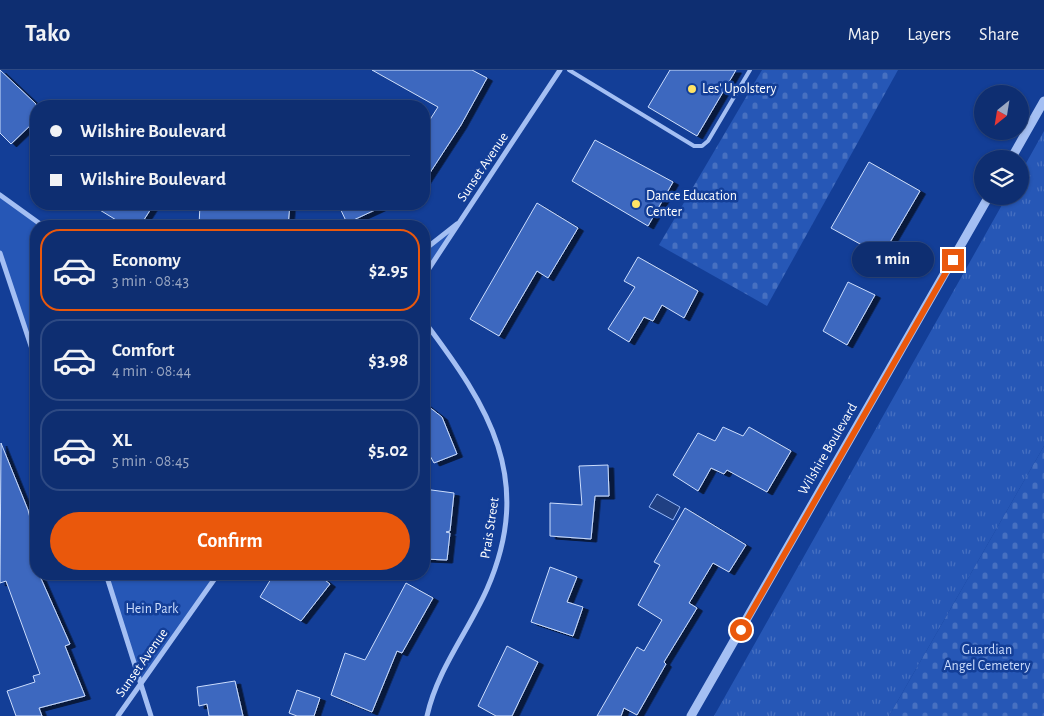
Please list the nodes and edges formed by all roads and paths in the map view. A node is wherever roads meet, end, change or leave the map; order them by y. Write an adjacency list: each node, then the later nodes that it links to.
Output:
1 (570, 70): 2 (lane)
2 (750, 70)
3 (559, 71): 9 (street, Sunset Avenue)
4 (1044, 100): 5 (street)
5 (1016, 150)
6 (0, 195): 8 (street)
7 (984, 205): 21 (street, Wilshire Boulevard)
8 (34, 220)
9 (460, 222): 10 (street); 12 (street, Sunset Avenue)
10 (430, 245)
11 (0, 253): 14 (street)
12 (430, 267)
13 (430, 329): 20 (street, Prais Street)
14 (30, 343)
15 (108, 580): 17 (street)
16 (214, 580): 17 (street, Sunset Avenue)
17 (141, 685): 18 (street, Sunset Avenue); 19 (street)
18 (118, 716)
19 (151, 716)
20 (427, 716)
21 (691, 716)

